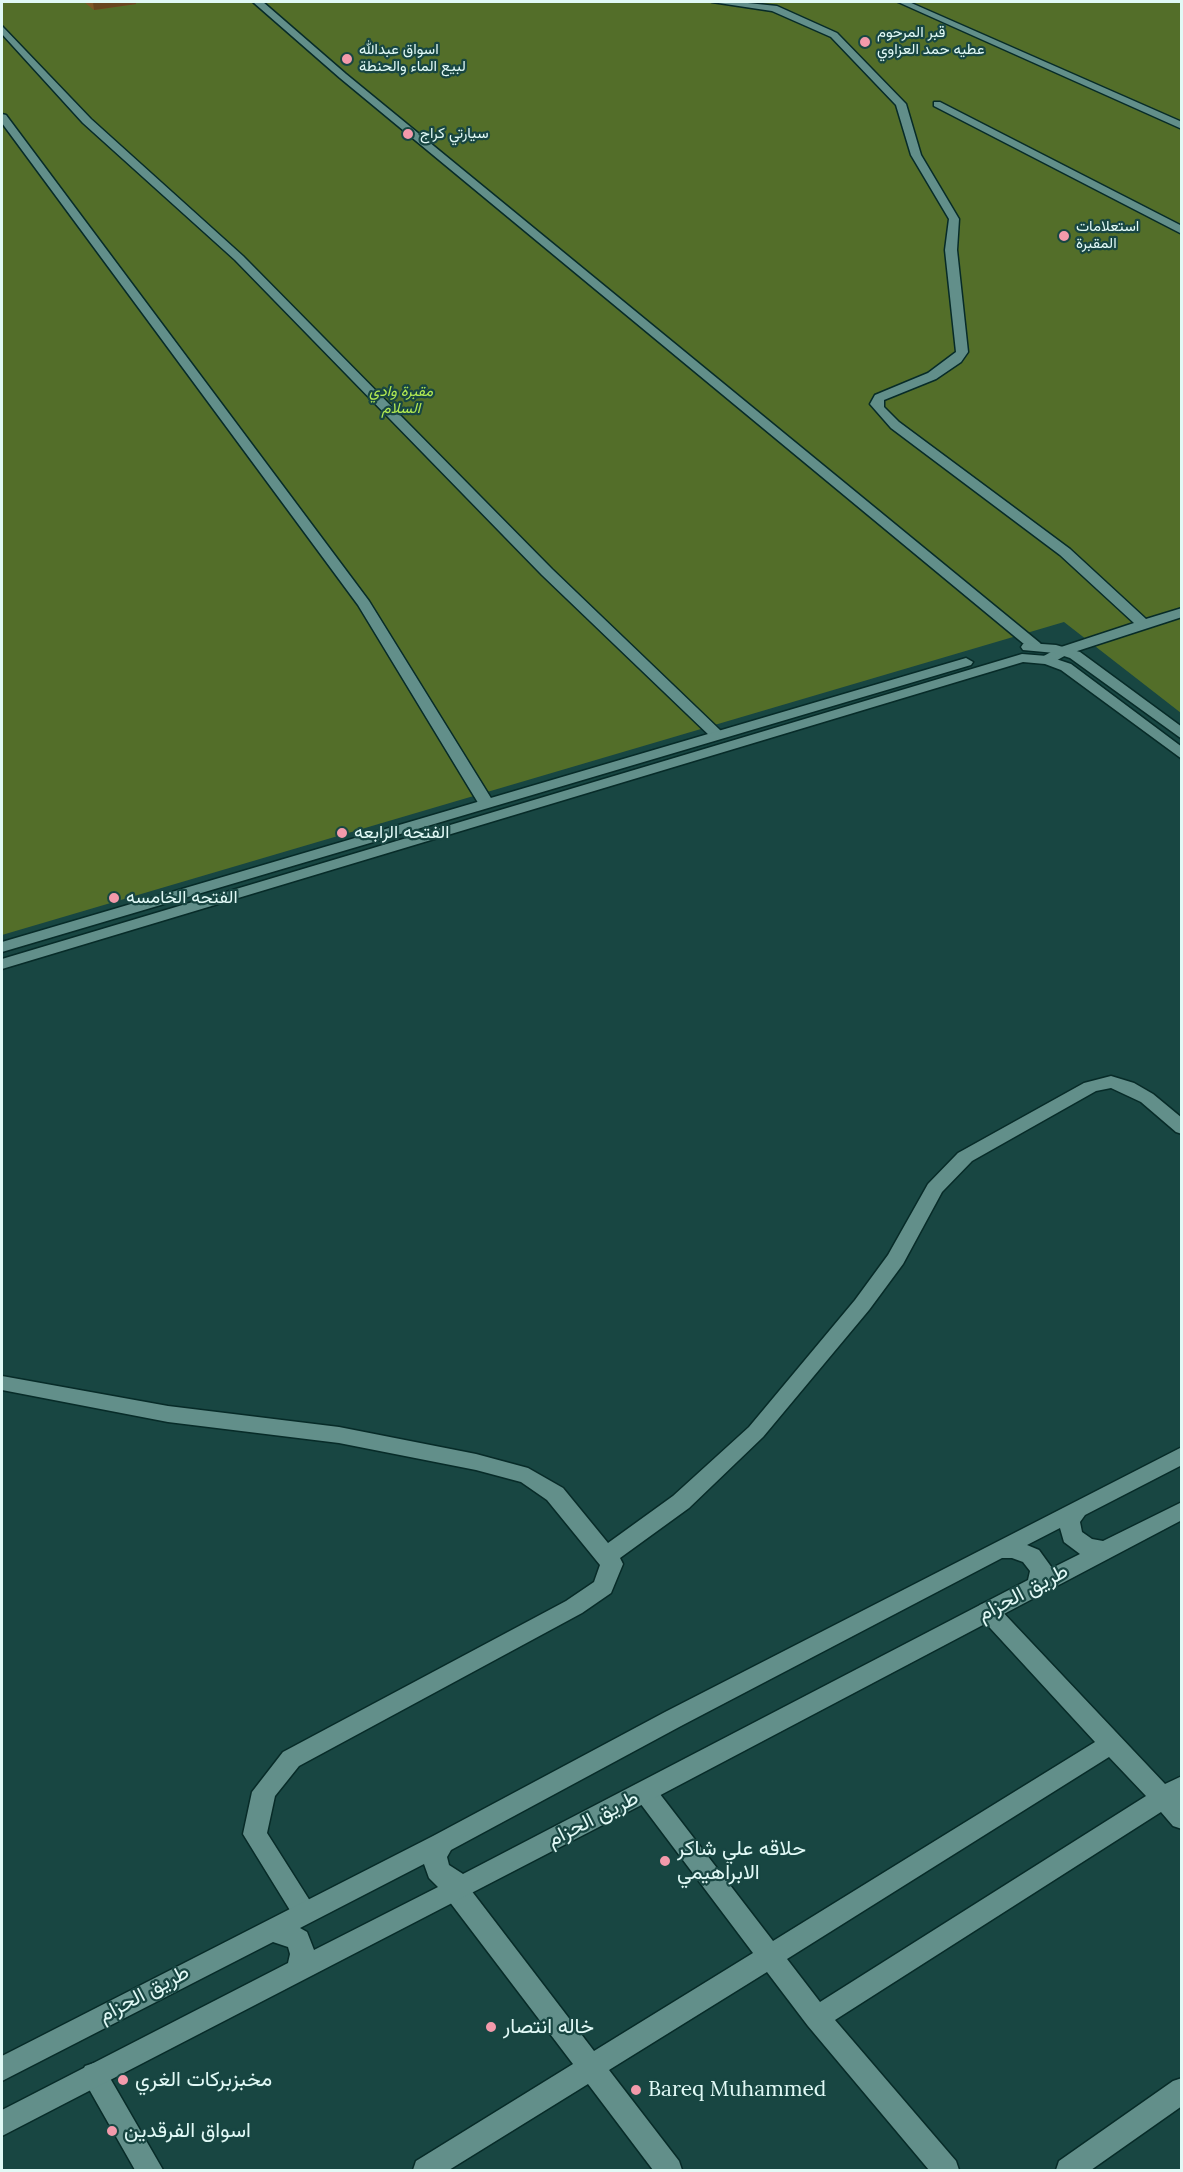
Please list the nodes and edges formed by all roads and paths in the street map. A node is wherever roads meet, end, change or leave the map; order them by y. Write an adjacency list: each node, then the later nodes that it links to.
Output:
1 (258, 2): 12 (street)
2 (717, 2): 10 (street)
3 (903, 2): 7 (street)
4 (2, 28): 13 (street)
5 (937, 104): 8 (street)
6 (2, 117): 18 (street)
7 (1182, 126)
8 (1182, 231)
9 (1182, 612): 10 (street)
10 (1143, 624): 11 (street)
11 (1063, 651): 12 (street); 14 (street)
12 (1042, 655): 13 (street); 15 (street); 16 (street)
13 (717, 734): 16 (street)
14 (1182, 735)
15 (1182, 755)
16 (584, 781): 17 (street); 19 (street)
17 (523, 791): 18 (street); 19 (street)
18 (486, 802): 20 (street)
19 (537, 803): 20 (street)
20 (109, 923): 21 (street); 22 (street)
21 (49, 933): 22 (street); 23 (street)
22 (62, 946): 24 (street)
23 (2, 947)
24 (2, 964)
25 (1182, 1128): 32 (street)
26 (2, 1383): 32 (street)
27 (1182, 1455): 28 (street, طريق الحزام)
28 (1077, 1510): 30 (street); 31 (street, طريق الحزام)
29 (1182, 1510): 30 (street, طريق الحزام)
30 (1105, 1550): 33 (street, طريق الحزام)
31 (995, 1552): 33 (street); 39 (street, طريق الحزام)
32 (606, 1556): 41 (street)
33 (1039, 1584): 34 (street, طريق الحزام)
34 (988, 1611): 35 (street); 36 (street, طريق الحزام)
35 (1111, 1744): 37 (street); 43 (street)
36 (645, 1792): 40 (street, طريق الحزام); 43 (street)
37 (1172, 1793): 38 (street); 45 (street)
38 (1182, 1819)
39 (442, 1843): 40 (street); 41 (street, طريق الحزام)
40 (460, 1887): 44 (street, طريق الحزام); 46 (street)
41 (305, 1912): 42 (street, طريق الحزام)
42 (268, 1931): 44 (street); 47 (street, طريق الحزام)
43 (770, 1956): 45 (street); 46 (street)
44 (300, 1969): 48 (street, طريق الحزام)
45 (817, 2019): 54 (street)
46 (591, 2068): 52 (street); 53 (street)
47 (2, 2069)
48 (94, 2075): 50 (street, طريق الحزام); 51 (street)
49 (1182, 2090): 55 (street)
50 (2, 2124)
51 (150, 2170)
52 (426, 2170)
53 (669, 2170)
54 (946, 2170)
55 (1069, 2170)

